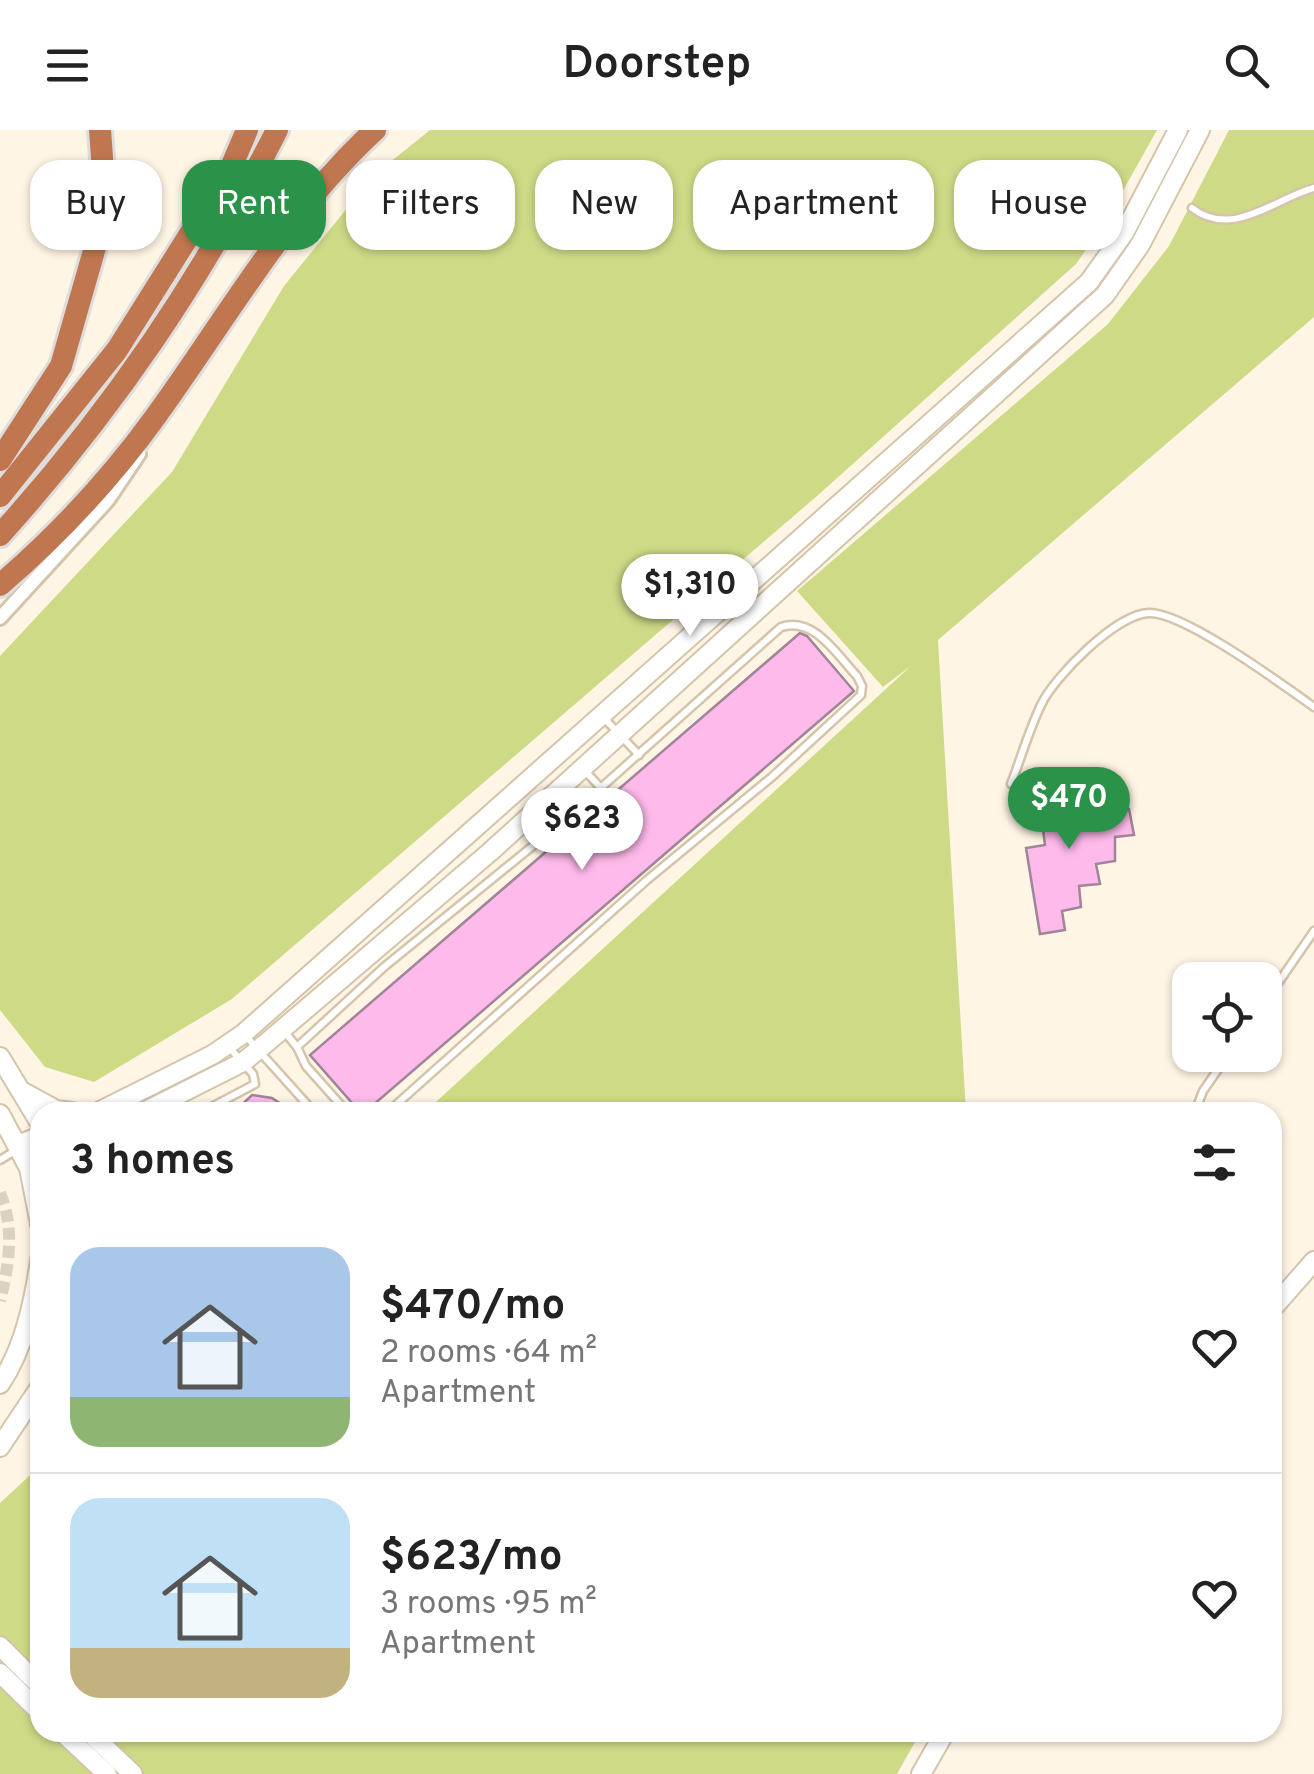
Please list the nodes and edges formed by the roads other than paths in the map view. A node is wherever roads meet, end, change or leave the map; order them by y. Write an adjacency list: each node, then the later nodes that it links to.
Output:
1 (100, 130): 10 (highway)
2 (248, 130): 11 (highway)
3 (277, 130): 12 (highway)
4 (374, 130): 9 (highway)
5 (1178, 130): 16 (street)
6 (1200, 130): 17 (street)
7 (1314, 188): 8 (lane)
8 (1192, 208)
9 (154, 419): 13 (highway); 14 (street)
10 (0, 460)
11 (0, 496)
12 (0, 534)
13 (0, 584)
14 (0, 618)
15 (1314, 707): 20 (lane)
16 (602, 715): 17 (lane); 25 (street)
17 (620, 734): 18 (lane); 19 (street)
18 (639, 755): 21 (lane); 38 (lane)
19 (582, 768): 21 (lane); 24 (street)
20 (1011, 784)
21 (601, 788): 27 (lane)
22 (1314, 931): 23 (lane)
23 (1282, 977)
24 (282, 1029): 27 (lane); 28 (street)
25 (243, 1034): 26 (street); 28 (lane)
26 (228, 1046): 28 (lane); 33 (street)
27 (297, 1047): 37 (lane)
28 (250, 1056): 34 (street); 35 (lane); 36 (lane)
29 (0, 1057): 31 (street)
30 (1217, 1072): 39 (lane)
31 (22, 1092): 32 (street); 40 (street)
32 (41, 1102)
33 (118, 1102)
34 (163, 1102)
35 (221, 1102)
36 (303, 1102)
37 (338, 1102)
38 (399, 1102)
39 (1199, 1102)
40 (30, 1106)
41 (1, 1116): 43 (street)
42 (30, 1141): 43 (street)
43 (19, 1147): 44 (lane); 45 (street)
44 (0, 1160)
45 (30, 1161)
46 (1314, 1260): 47 (street)
47 (1282, 1297)
48 (30, 1308): 49 (street)
49 (0, 1384)
50 (30, 1402): 51 (street)
51 (0, 1446)
52 (0, 1646): 54 (street)
53 (0, 1673): 55 (street)
54 (30, 1676)
55 (30, 1702)
56 (73, 1742): 59 (street)
57 (99, 1742): 60 (street)
58 (939, 1742): 61 (street)
59 (107, 1774)
60 (133, 1774)
61 (921, 1774)

